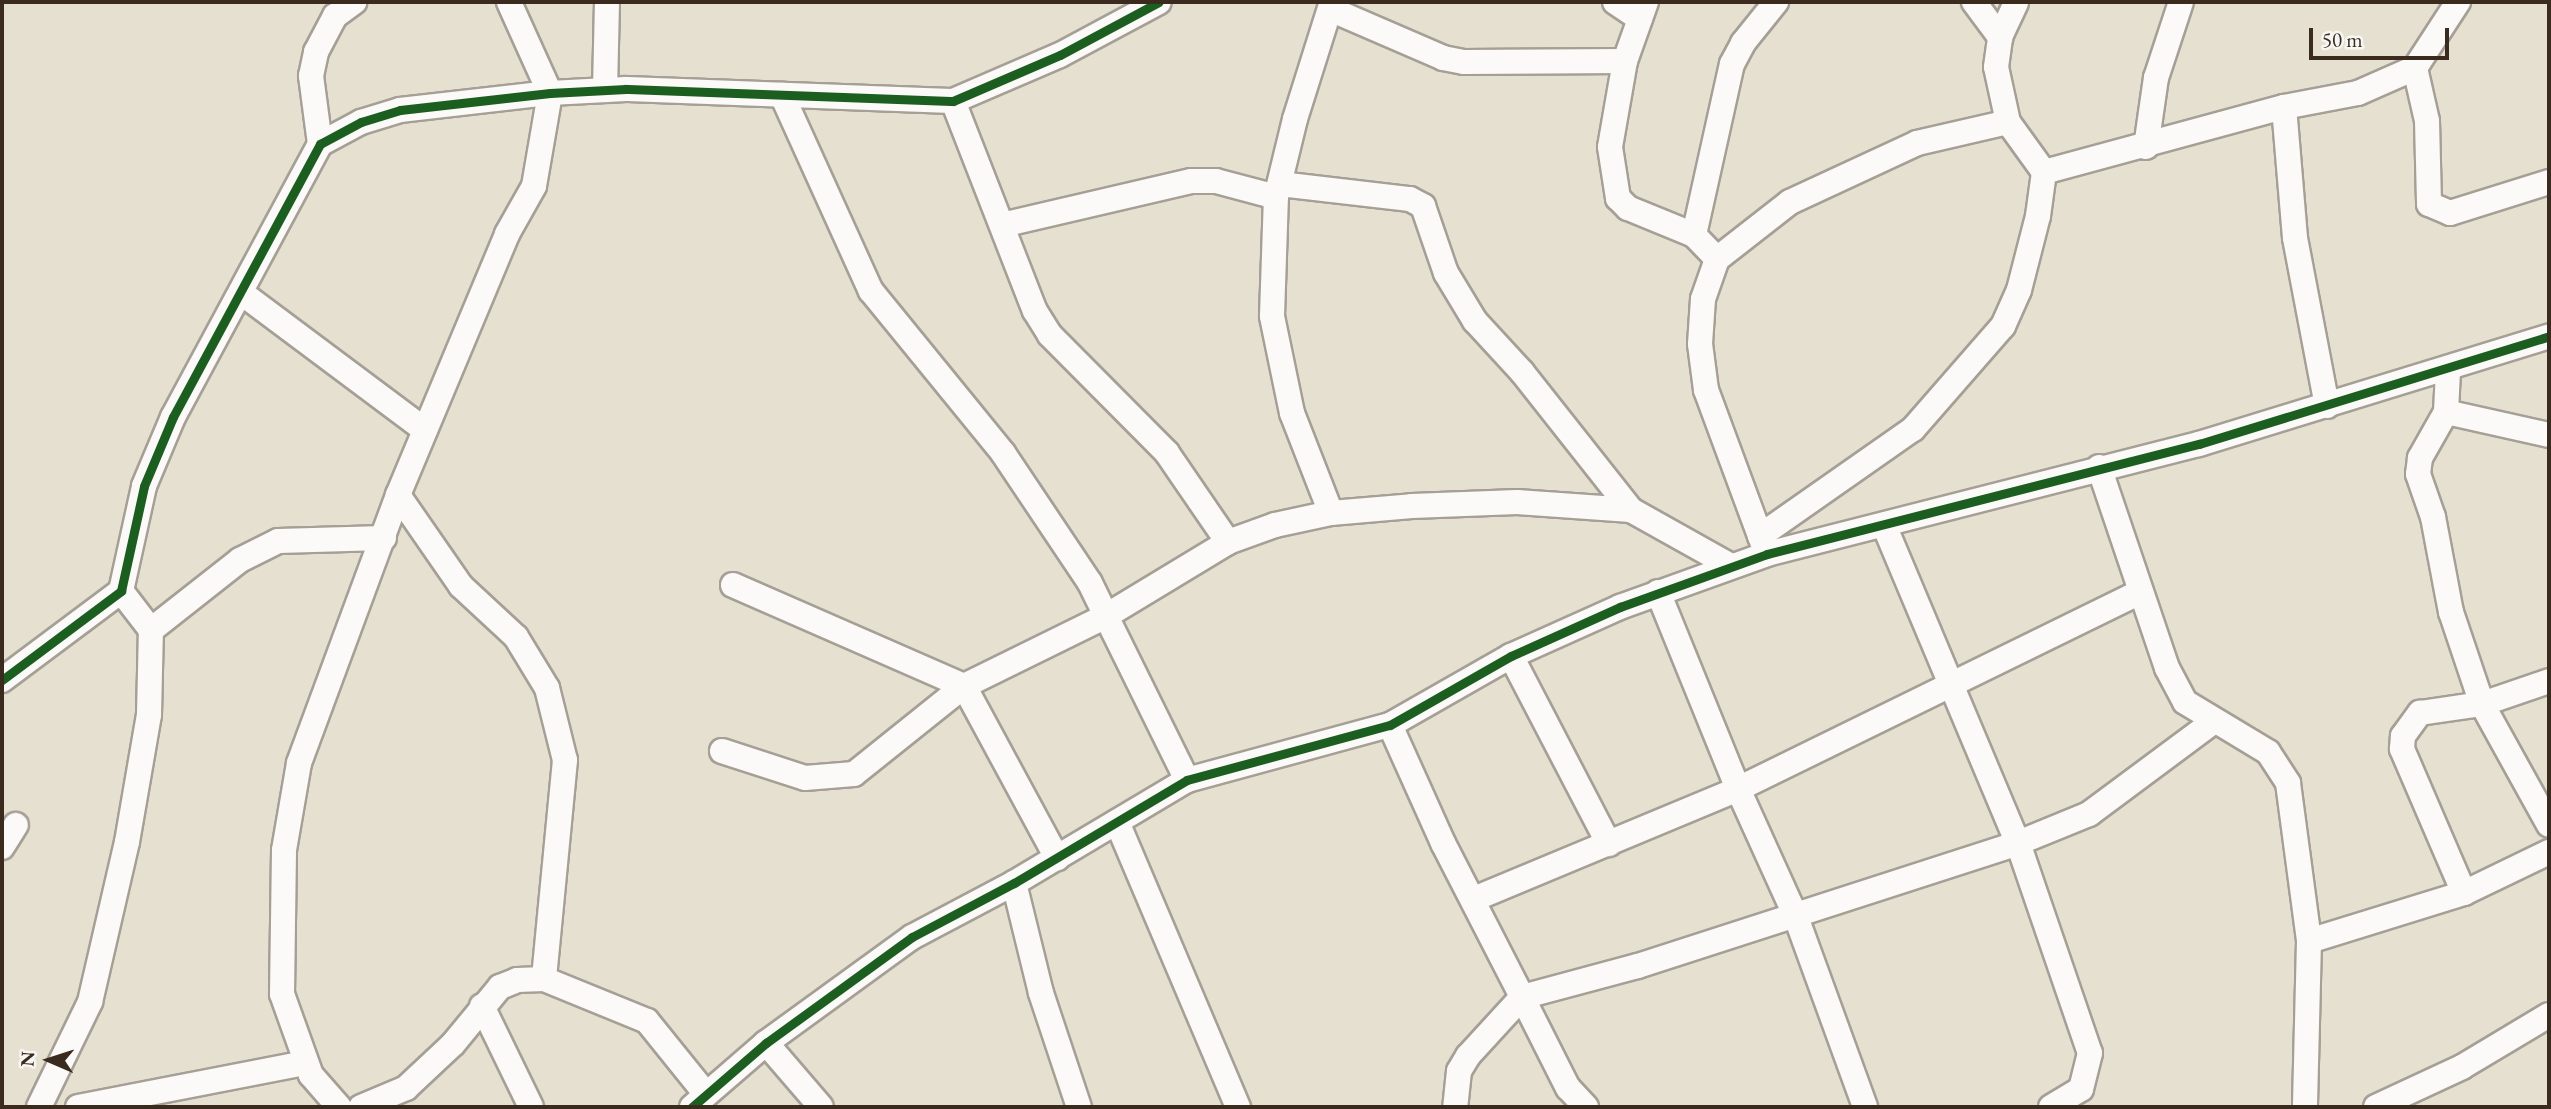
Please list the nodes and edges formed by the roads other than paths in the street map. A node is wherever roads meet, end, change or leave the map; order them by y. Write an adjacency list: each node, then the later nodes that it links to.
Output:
1 (354, 2): 22 (street)
2 (509, 2): 17 (street)
3 (607, 2): 16 (street)
4 (1615, 2): 12 (street)
5 (1776, 2): 28 (street)
6 (1974, 2): 13 (street)
7 (2016, 2): 13 (street)
8 (2181, 2): 23 (street)
9 (2458, 2): 15 (street)
10 (1148, 4): 19 (street)
11 (1331, 5): 14 (street); 26 (street)
12 (1643, 10): 14 (street)
13 (2000, 37): 21 (street)
14 (1625, 61): 28 (street)
15 (2415, 68): 20 (street); 25 (street)
16 (605, 90): 17 (street); 18 (street)
17 (550, 93): 22 (street); 35 (street)
18 (782, 94): 19 (street); 50 (street)
19 (953, 101): 27 (street)
20 (2284, 107): 23 (street); 33 (street)
21 (2008, 121): 24 (street); 29 (street)
22 (320, 144): 30 (street)
23 (2146, 147): 24 (street)
24 (2044, 172): 44 (street)
25 (2549, 182)
26 (1278, 191): 27 (street); 39 (street); 40 (street)
27 (1002, 225): 43 (street)
28 (1694, 235): 29 (street)
29 (1717, 259): 44 (street)
30 (243, 294): 35 (street); 47 (street)
31 (2549, 336): 32 (street)
32 (2448, 371): 33 (street); 34 (street)
33 (2326, 406): 37 (street)
34 (2446, 412): 36 (street); 57 (street)
35 (425, 430): 38 (street)
36 (2549, 435)
37 (2099, 467): 41 (street); 49 (street)
38 (398, 495): 42 (street); 76 (street)
39 (1631, 510): 40 (street); 45 (street)
40 (1331, 513): 43 (street)
41 (1884, 525): 44 (street); 55 (street)
42 (384, 538): 51 (street); 81 (street)
43 (1228, 542): 50 (street)
44 (1763, 545): 45 (street)
45 (1731, 566): 48 (street)
46 (733, 585): 56 (street)
47 (121, 591): 51 (street); 53 (street)
48 (1658, 592): 52 (street); 62 (street)
49 (2140, 592): 55 (street); 58 (street)
50 (1106, 616): 56 (street); 61 (street)
51 (151, 630): 83 (street)
52 (1511, 656): 59 (street); 67 (street)
53 (2, 680)
54 (2549, 681): 57 (street)
55 (1951, 682): 62 (street); 66 (street)
56 (964, 686): 60 (street); 70 (street)
57 (2482, 704): 65 (street); 72 (street)
58 (2213, 722): 66 (street); 75 (street)
59 (1390, 725): 61 (street); 73 (street)
60 (722, 751)
61 (1187, 780): 63 (street)
62 (1738, 789): 67 (street); 74 (street)
63 (1117, 821): 70 (street); 90 (street)
64 (16, 825): 68 (street)
65 (2549, 825)
66 (2018, 843): 74 (street); 94 (street)
67 (1609, 844): 73 (street)
68 (2, 848)
69 (2549, 852): 72 (street)
70 (1057, 858): 71 (street)
71 (1014, 883): 80 (street); 89 (street)
72 (2463, 893): 75 (street)
73 (1474, 899): 77 (street)
74 (1796, 917): 77 (street); 93 (street)
75 (2309, 941): 95 (street)
76 (544, 979): 78 (street); 82 (street)
77 (1522, 997): 91 (street); 92 (street)
78 (482, 1006): 86 (street); 87 (street)
79 (2549, 1015): 96 (street)
80 (766, 1044): 82 (street); 88 (street)
81 (305, 1063): 84 (street); 85 (street)
82 (698, 1100)
83 (39, 1107)
84 (78, 1107)
85 (339, 1107)
86 (361, 1107)
87 (531, 1107)
88 (821, 1107)
89 (1079, 1107)
90 (1238, 1107)
91 (1455, 1107)
92 (1586, 1107)
93 (1865, 1107)
94 (2050, 1107)
95 (2305, 1107)
96 (2376, 1107)

